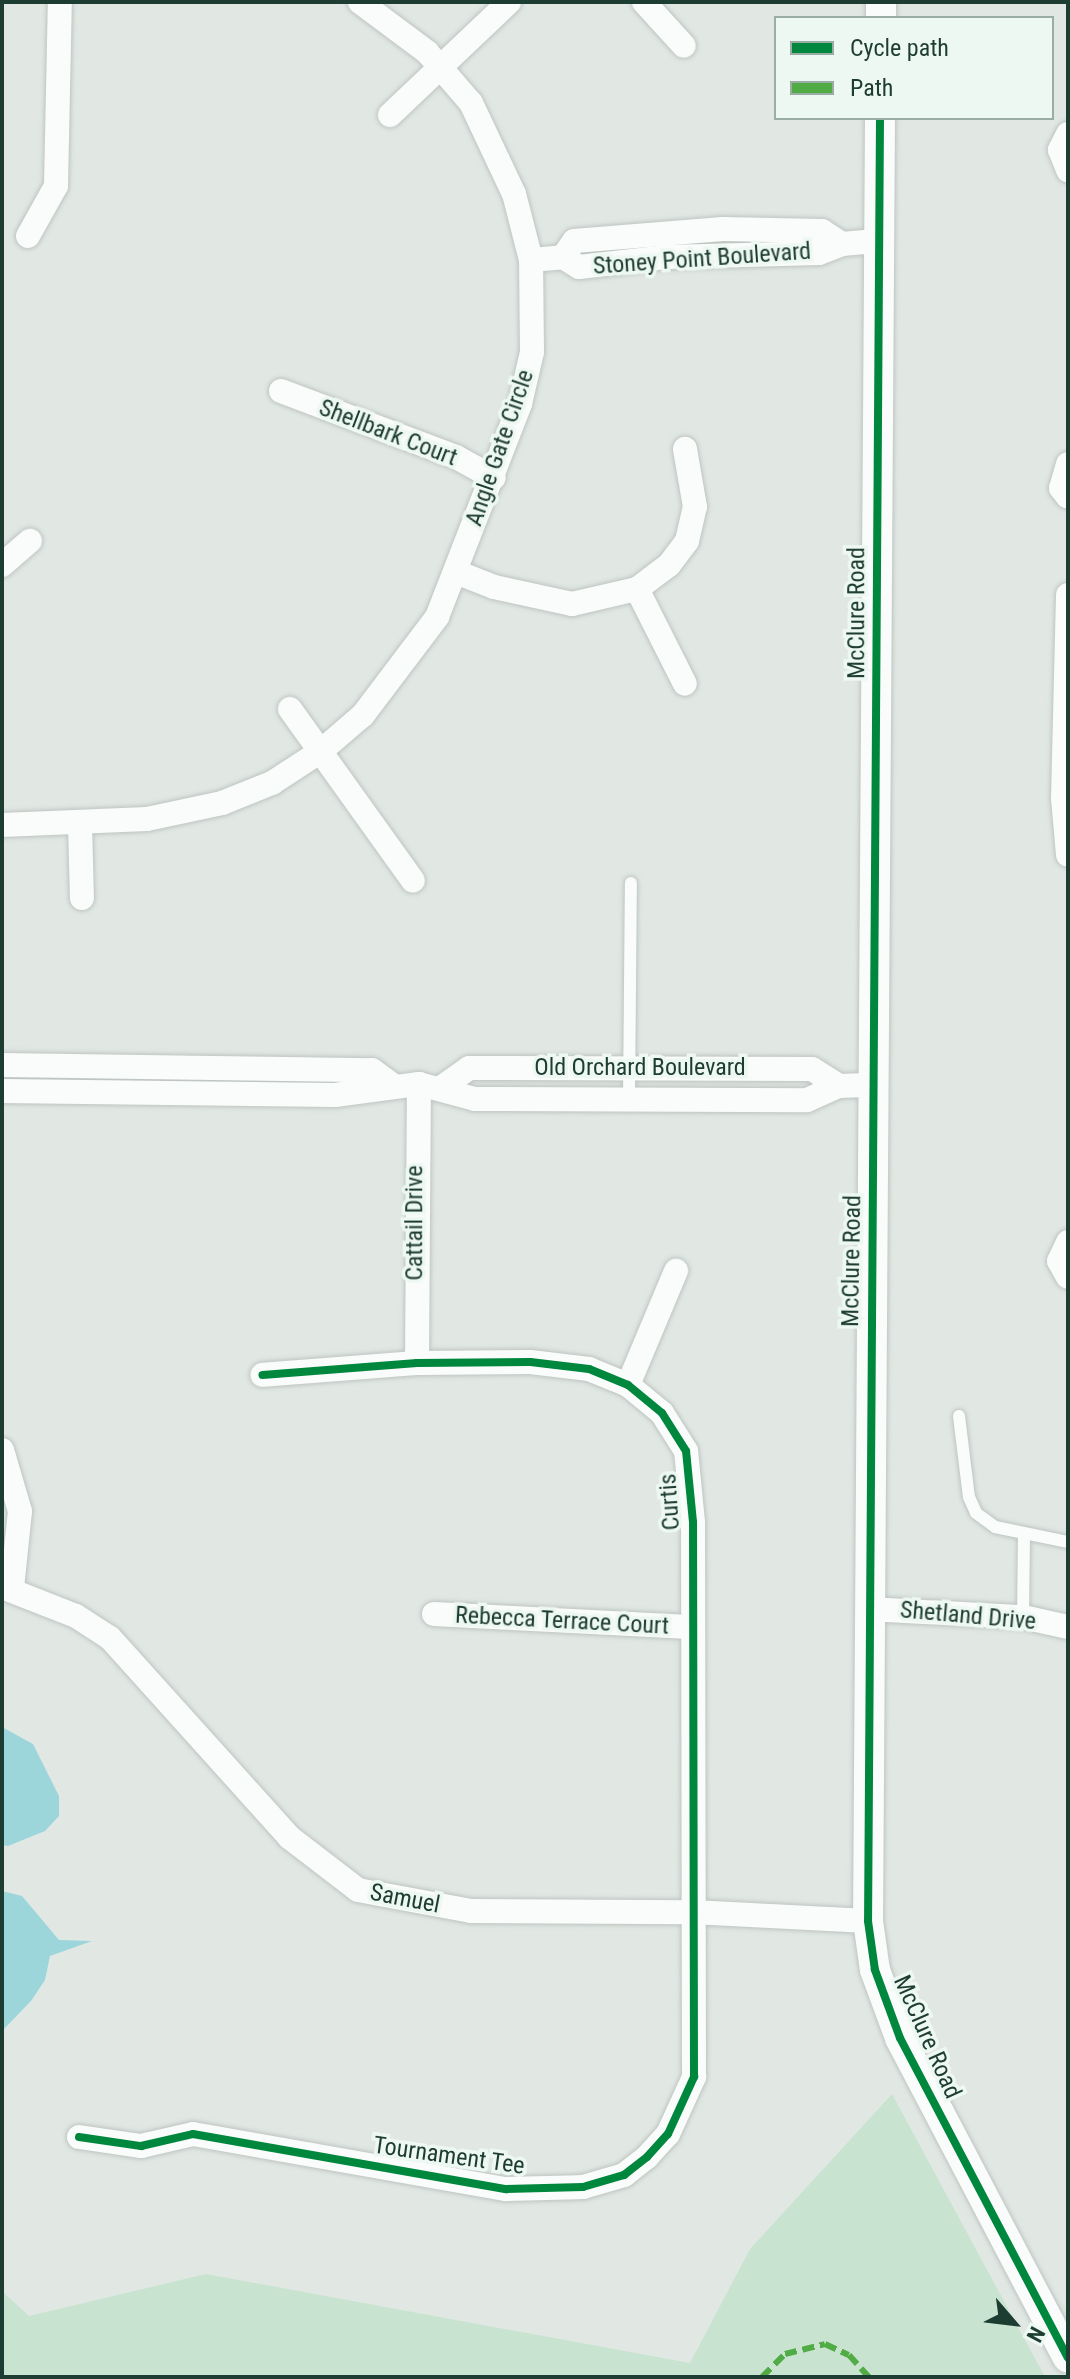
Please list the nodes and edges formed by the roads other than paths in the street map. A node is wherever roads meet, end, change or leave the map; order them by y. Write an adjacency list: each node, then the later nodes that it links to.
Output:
1 (60, 2): 11 (street)
2 (360, 2): 6 (street, Angle Gate Circle)
3 (509, 2): 6 (street)
4 (644, 2): 5 (street)
5 (684, 46)
6 (444, 67): 7 (street); 13 (street, Angle Gate Circle)
7 (390, 115)
8 (880, 120): 12 (street, McClure Road)
9 (1068, 134): 10 (street)
10 (1068, 170)
11 (28, 236)
12 (879, 241): 13 (street, Stoney Point Boulevard); 37 (street, McClure Road)
13 (531, 260): 17 (street, Angle Gate Circle)
14 (281, 391): 17 (street, Shellbark Court)
15 (685, 449): 22 (street)
16 (1068, 464): 18 (street)
17 (494, 478): 21 (street, Angle Gate Circle)
18 (1068, 497)
19 (30, 541): 20 (street)
20 (2, 565)
21 (456, 572): 22 (street); 26 (street, Angle Gate Circle)
22 (637, 589): 24 (street)
23 (1068, 595): 29 (street)
24 (685, 684)
25 (290, 709): 26 (street)
26 (321, 751): 27 (street, Angle Gate Circle); 30 (street)
27 (80, 824): 28 (street, Angle Gate Circle); 32 (street)
28 (2, 825)
29 (1068, 855)
30 (413, 881)
31 (631, 883): 34 (lane)
32 (82, 898)
33 (2, 1065): 35 (street, Old Orchard Boulevard)
34 (629, 1068): 36 (street, Old Orchard Boulevard); 38 (street, Old Orchard Boulevard); 40 (lane)
35 (391, 1084): 36 (street, Old Orchard Boulevard); 39 (street, Old Orchard Boulevard)
36 (430, 1085): 40 (street, Old Orchard Boulevard); 44 (street, Cattail Drive)
37 (874, 1085): 38 (street, Old Orchard Boulevard); 52 (street, McClure Road)
38 (839, 1086): 40 (street, Old Orchard Boulevard)
39 (2, 1091)
40 (629, 1099)
41 (1068, 1242): 43 (street)
42 (676, 1271): 46 (street)
43 (1068, 1277)
44 (417, 1363): 45 (street, Curtis); 46 (street, Curtis)
45 (262, 1375)
46 (628, 1385): 55 (street, Curtis)
47 (959, 1416): 49 (lane)
48 (2, 1450): 51 (street)
49 (1024, 1534): 50 (lane); 54 (lane)
50 (1068, 1542)
51 (7, 1588): 57 (street, Samuel)
52 (868, 1609): 54 (street, Shetland Drive); 58 (street, McClure Road)
53 (434, 1614): 55 (street, Rebecca Terrace Court)
54 (1023, 1617): 56 (street, Shetland Drive)
55 (690, 1627): 57 (street, Curtis)
56 (1068, 1627)
57 (692, 1912): 58 (street, Samuel); 59 (street, Tournament Tee)
58 (868, 1921): 60 (street, McClure Road)
59 (79, 2137)
60 (1068, 2358)

